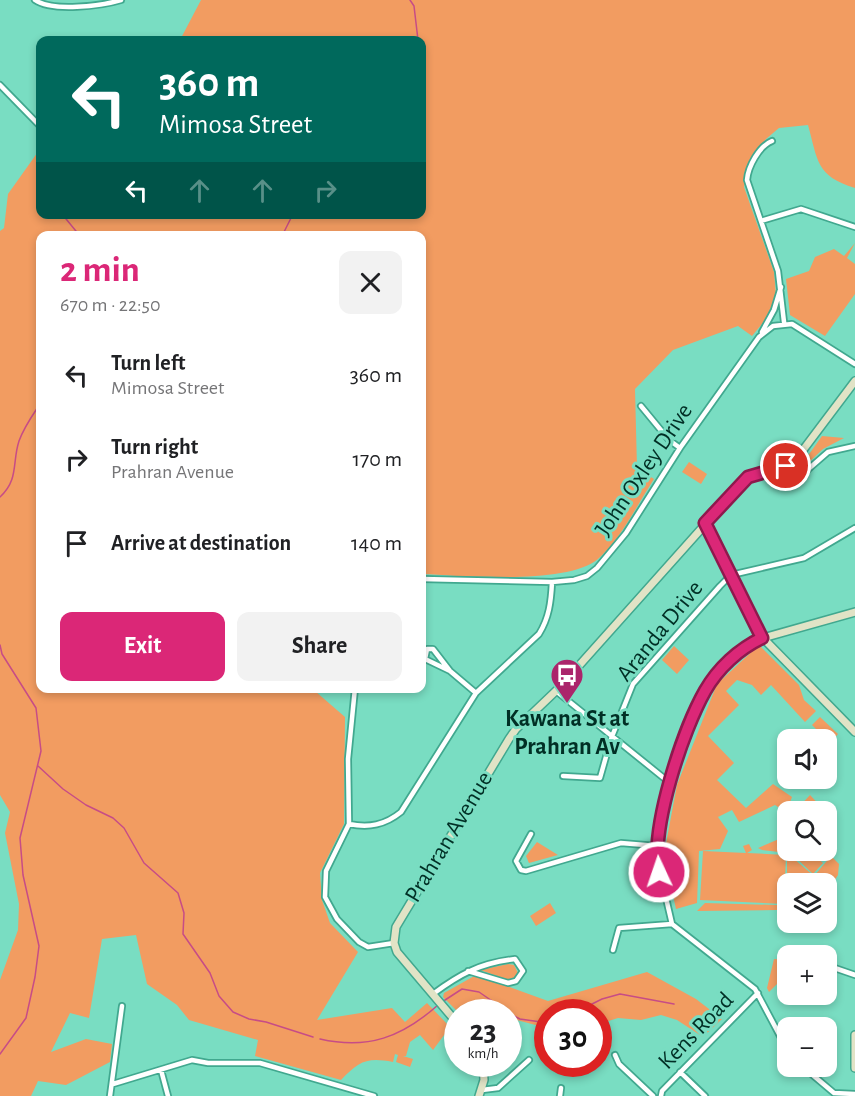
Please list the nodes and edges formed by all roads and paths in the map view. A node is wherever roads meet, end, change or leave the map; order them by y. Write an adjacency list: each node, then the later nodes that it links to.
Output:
1 (35, 0): 2 (street)
2 (121, 0)
3 (0, 85): 4 (street)
4 (36, 122)
5 (772, 141): 6 (street)
6 (761, 221): 7 (street); 8 (street)
7 (855, 227)
8 (782, 284): 9 (street); 10 (street)
9 (784, 322): 10 (street, John Oxley Drive); 11 (street)
10 (759, 337): 15 (street, John Oxley Drive)
11 (855, 364)
12 (855, 381): 16 (street)
13 (642, 406): 15 (street)
14 (855, 446): 16 (street)
15 (680, 448): 21 (street, John Oxley Drive)
16 (794, 462): 17 (street, Prahran Avenue)
17 (705, 523): 19 (street); 27 (street, Prahran Avenue)
18 (855, 528): 19 (street, Aranda Drive)
19 (731, 575): 23 (street); 31 (street, Aranda Drive)
20 (426, 579): 21 (street, John Oxley Drive)
21 (552, 582): 29 (street)
22 (855, 612): 23 (street)
23 (762, 638): 30 (street); 33 (street)
24 (426, 651): 26 (street)
25 (426, 659): 26 (street)
26 (450, 671): 29 (street)
27 (556, 691): 31 (street); 38 (street, Prahran Avenue)
28 (355, 693): 34 (street)
29 (476, 693): 34 (street)
30 (855, 732)
31 (612, 737): 32 (street, Aranda Drive); 33 (street)
32 (563, 776)
33 (670, 783): 36 (street)
34 (349, 824): 38 (street)
35 (531, 834): 36 (street)
36 (657, 846): 37 (street)
37 (672, 924): 39 (street); 43 (street)
38 (394, 943): 44 (street)
39 (613, 950)
40 (837, 969): 42 (street)
41 (468, 971): 41 (street); 44 (street)
42 (855, 975)
43 (758, 993): 47 (street); 53 (street, Kens Road)
44 (432, 995): 46 (street)
45 (122, 1006): 56 (street)
46 (444, 1008)
47 (777, 1030)
48 (855, 1035): 51 (street)
49 (615, 1055): 64 (street)
50 (529, 1060): 58 (street)
51 (855, 1068)
52 (161, 1070): 56 (street); 61 (street); 62 (street)
53 (680, 1072): 65 (street, Kens Road); 66 (street)
54 (482, 1077): 58 (street)
55 (815, 1077): 59 (street)
56 (113, 1084): 60 (street)
57 (561, 1088): 63 (street)
58 (480, 1093)
59 (855, 1094)
60 (110, 1096)
61 (168, 1096)
62 (374, 1096)
63 (560, 1096)
64 (653, 1096)
65 (661, 1096)
66 (705, 1096)

